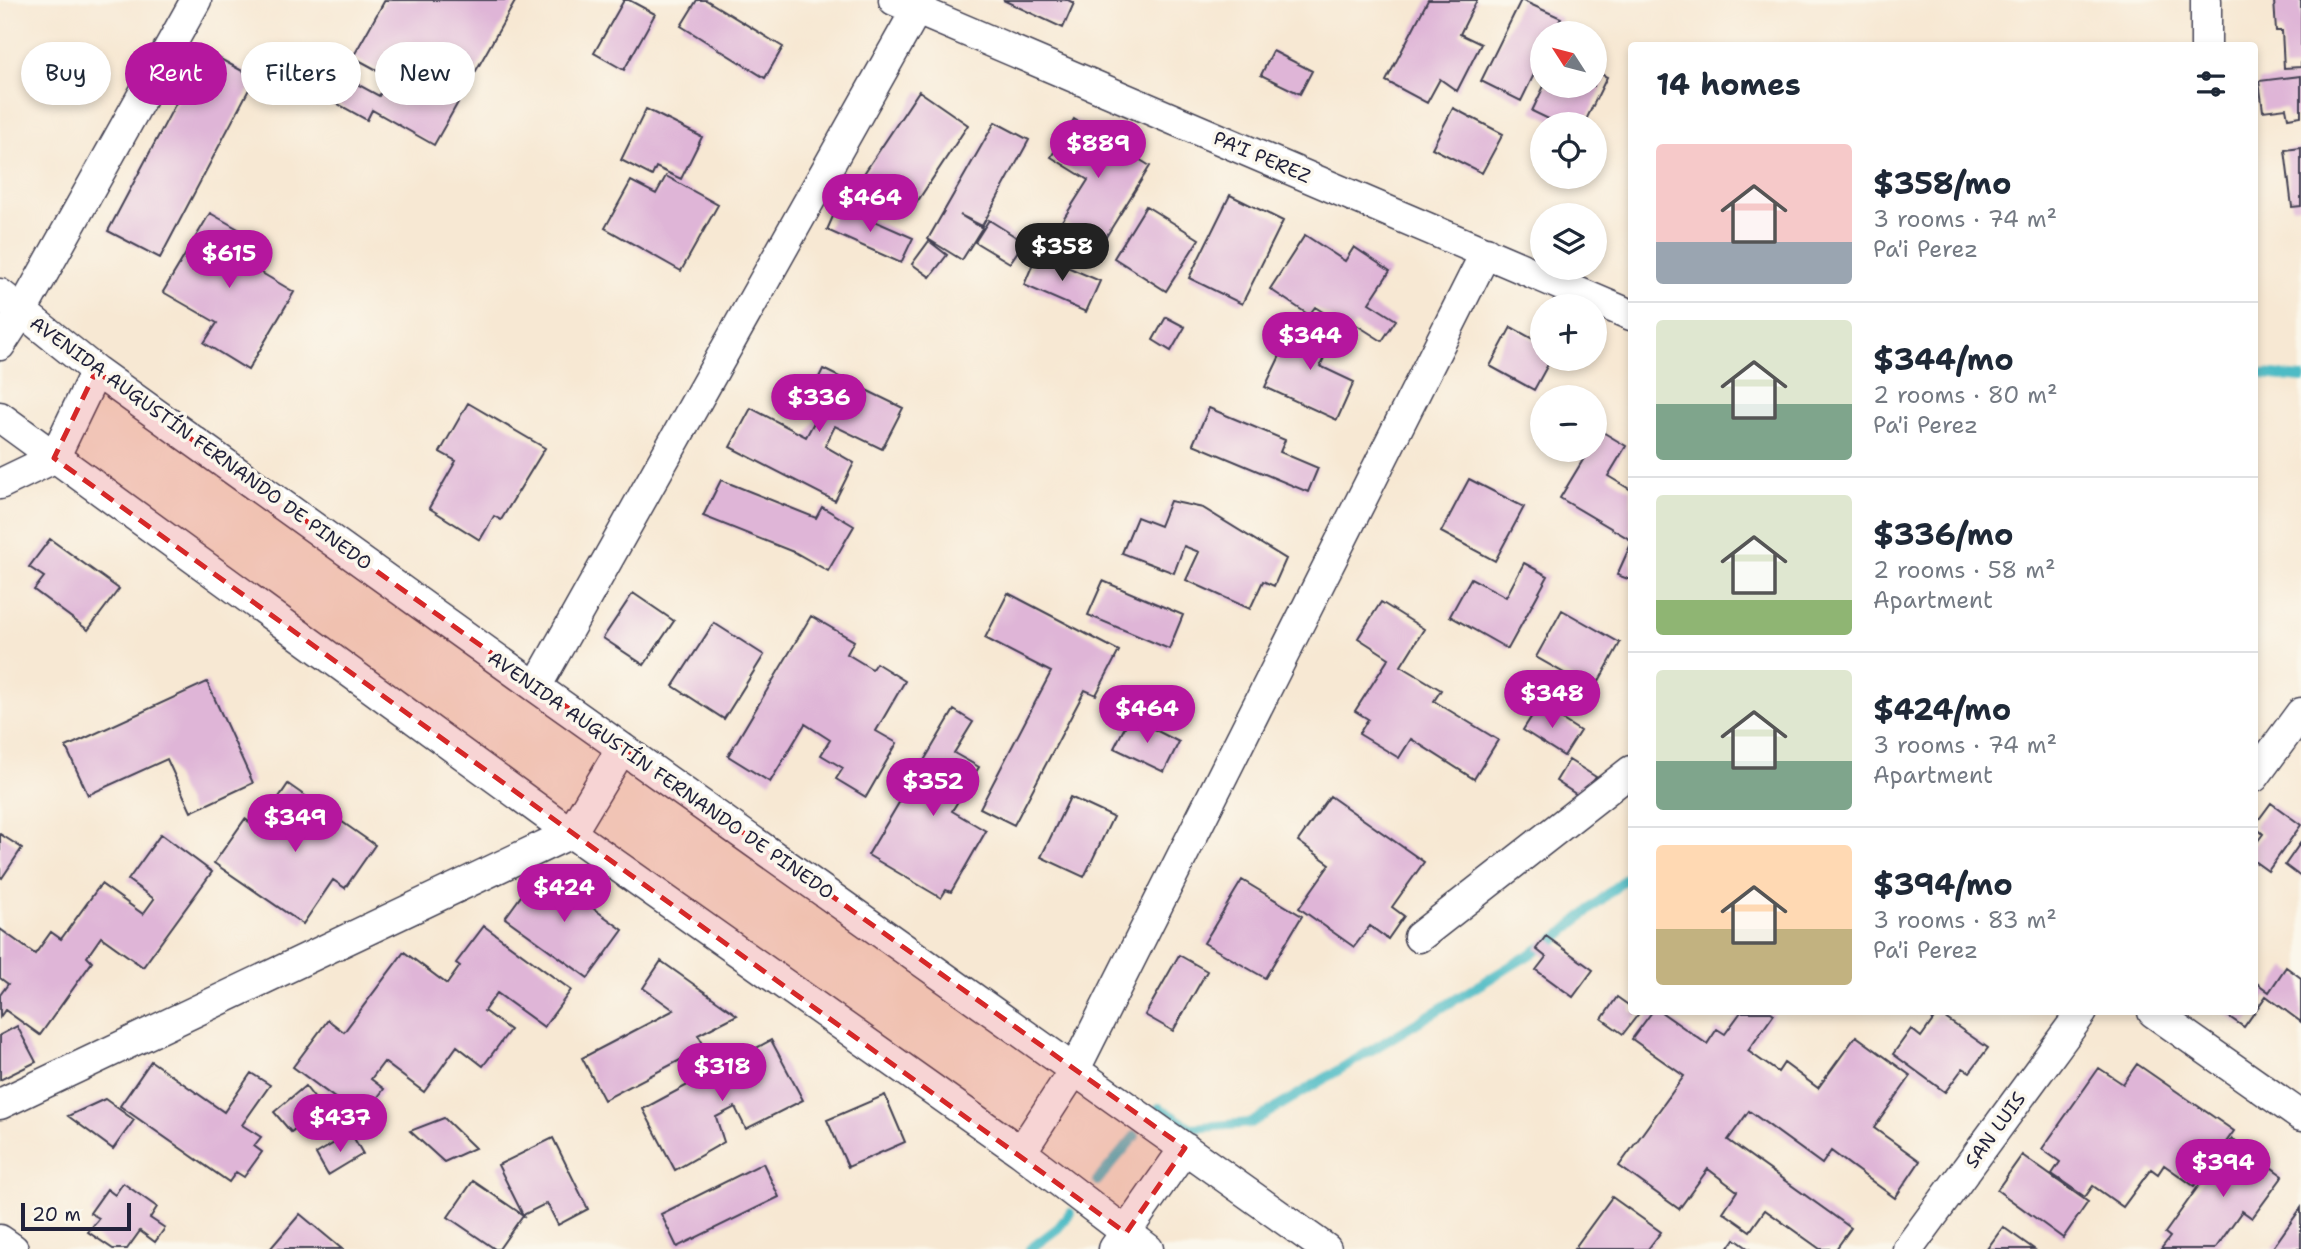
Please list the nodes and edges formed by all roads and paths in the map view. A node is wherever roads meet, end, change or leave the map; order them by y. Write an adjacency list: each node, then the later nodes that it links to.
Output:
1 (196, 0): 6 (street)
2 (2206, 0): 4 (street)
3 (911, 4): 5 (street, PA'I PEREZ); 13 (street)
4 (2206, 42)
5 (1486, 252): 7 (street, PA'I PEREZ); 22 (street)
6 (11, 303): 8 (street); 9 (street, AVENIDA AUGUSTÍN FERNANDO DE PINEDO)
7 (1628, 314)
8 (0, 345)
9 (96, 371): 11 (street); 13 (street, AVENIDA AUGUSTÍN FERNANDO DE PINEDO)
10 (0, 417): 11 (street)
11 (54, 458): 12 (street); 18 (street)
12 (0, 484)
13 (536, 687): 15 (street, AVENIDA AUGUSTÍN FERNANDO DE PINEDO)
14 (2301, 713): 16 (street)
15 (622, 748): 18 (street); 22 (street, AVENIDA AUGUSTÍN FERNANDO DE PINEDO)
16 (2258, 772)
17 (1628, 773): 19 (street)
18 (571, 833): 23 (street); 26 (street)
19 (1419, 937)
20 (2080, 1015): 31 (street, SAN LUIS)
21 (2157, 1015): 24 (street)
22 (1075, 1069): 25 (street, AVENIDA AUGUSTÍN FERNANDO DE PINEDO); 26 (street)
23 (0, 1104)
24 (2301, 1116)
25 (1185, 1148): 28 (street); 30 (street, AVENIDA AUGUSTÍN FERNANDO DE PINEDO)
26 (1021, 1152): 28 (street)
27 (0, 1240): 29 (street)
28 (1129, 1244)
29 (13, 1249)
30 (1326, 1249)
31 (1908, 1249)

